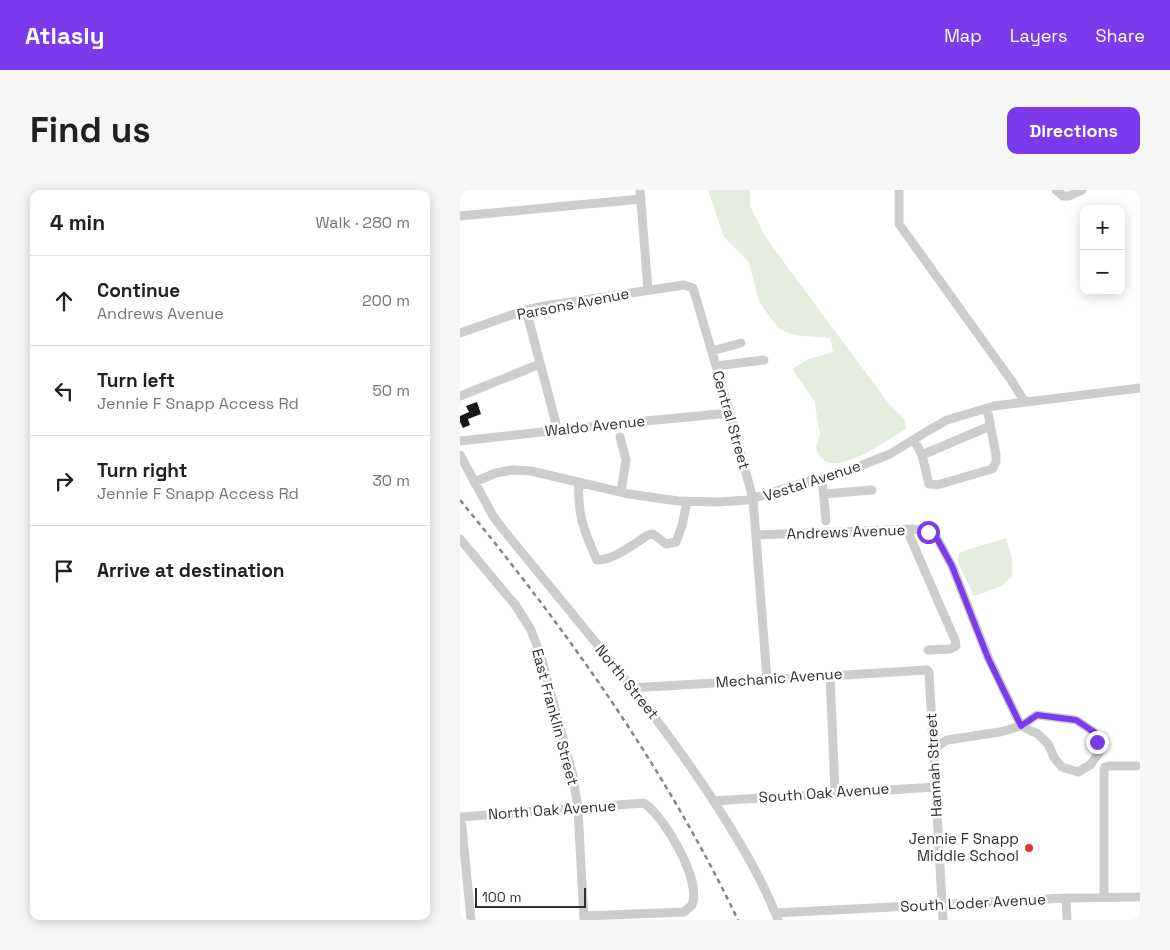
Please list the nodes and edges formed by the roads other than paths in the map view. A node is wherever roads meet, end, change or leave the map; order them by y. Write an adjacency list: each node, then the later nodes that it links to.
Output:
1 (899, 190): 17 (street)
2 (1056, 190): 3 (street)
3 (1082, 190)
4 (641, 194): 5 (street); 7 (street)
5 (460, 216)
6 (688, 285): 7 (street, Parsons Avenue); 11 (street, Central Street)
7 (648, 290): 8 (street, Parsons Avenue)
8 (526, 310): 9 (street, Parsons Avenue); 13 (street)
9 (460, 333)
10 (741, 344): 11 (street)
11 (712, 350): 14 (street, Central Street)
12 (764, 360): 14 (street)
13 (540, 364): 16 (street); 21 (street)
14 (716, 366): 19 (street, Central Street)
15 (1140, 388): 17 (street, Vestal Avenue)
16 (460, 396)
17 (1025, 402): 18 (street, Vestal Avenue)
18 (987, 408): 20 (street); 23 (street, Vestal Avenue)
19 (730, 413): 21 (street, Waldo Avenue); 33 (street, Central Street)
20 (990, 426): 26 (street); 26 (street)
21 (558, 430): 24 (street, Waldo Avenue)
22 (620, 437): 31 (street)
23 (914, 440): 26 (street); 27 (street, Vestal Avenue)
24 (460, 441)
25 (460, 455): 28 (street, North Street)
26 (922, 455)
27 (822, 478): 32 (street); 33 (street, Vestal Avenue)
28 (474, 482): 29 (street, Vestal Avenue); 43 (street, North Street)
29 (579, 482): 31 (street, Vestal Avenue); 34 (street)
30 (872, 490): 32 (street)
31 (621, 492): 34 (street, Vestal Avenue)
32 (824, 494): 35 (street)
33 (753, 499): 34 (street, Vestal Avenue); 37 (street, Central Street)
34 (687, 501)
35 (826, 521)
36 (907, 530): 37 (street, Andrews Avenue); 39 (street); 44 (street, Andrews Avenue)
37 (756, 535): 42 (street, Central Street)
38 (460, 539): 50 (street, East Franklin Street)
39 (928, 650)
40 (927, 670): 41 (street, Mechanic Avenue); 45 (street, Hannah Street)
41 (830, 675): 42 (street, Mechanic Avenue); 48 (street)
42 (767, 679): 43 (street, Mechanic Avenue)
43 (631, 688): 49 (street, North Street)
44 (1021, 726): 44 (street); 45 (street)
45 (934, 749): 47 (street, Hannah Street)
46 (1137, 766): 52 (street)
47 (936, 787): 48 (street, South Oak Avenue); 55 (street, Hannah Street)
48 (835, 792): 49 (street, South Oak Avenue)
49 (713, 801): 56 (street, North Street)
50 (578, 809): 51 (street, North Oak Avenue); 57 (street, East Franklin Street); 57 (street, North Oak Avenue)
51 (460, 817): 58 (street)
52 (1104, 897): 53 (street, South Loder Avenue); 54 (street, South Loder Avenue)
53 (1140, 897)
54 (1066, 898): 55 (street, South Loder Avenue); 60 (street)
55 (942, 904): 56 (street, South Loder Avenue); 59 (street, Hannah Street)
56 (777, 917)
57 (584, 918)
58 (471, 920)
59 (943, 920)
60 (1067, 920)

